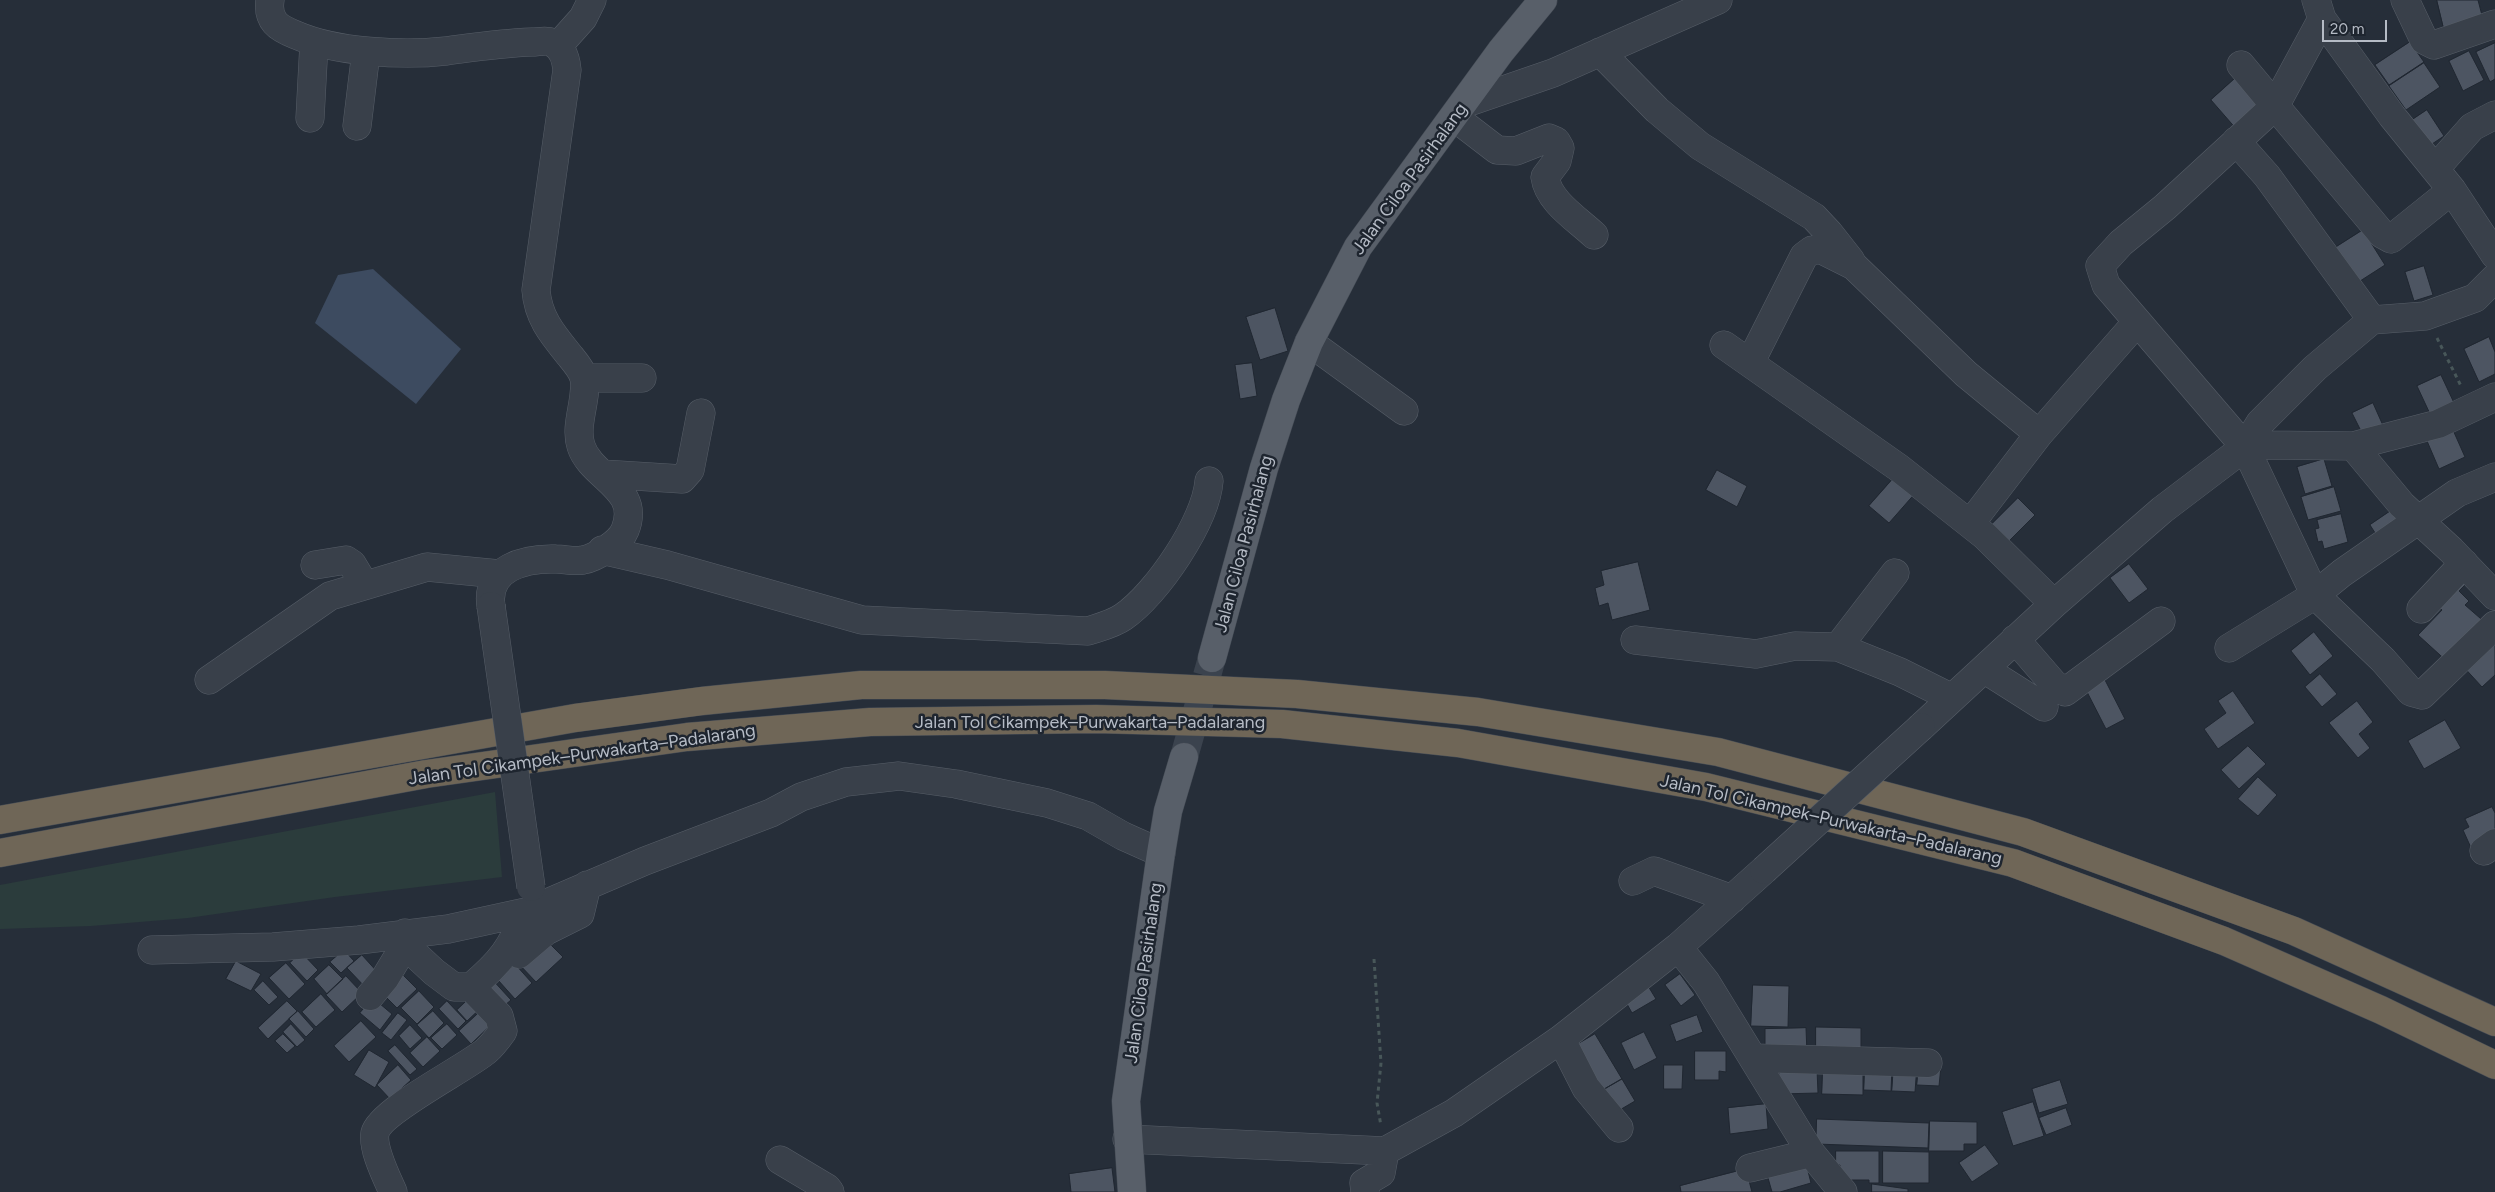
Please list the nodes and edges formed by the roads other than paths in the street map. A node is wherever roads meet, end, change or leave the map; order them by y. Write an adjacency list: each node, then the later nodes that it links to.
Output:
1 (270, 0): 8 (street)
2 (592, 0): 9 (street)
3 (1543, 0): 14 (main road, Jalan Ciloa Pasirhalang)
4 (1718, 0): 11 (street)
5 (2405, 0): 7 (street)
6 (2319, 9): 13 (street); 19 (street)
7 (2495, 24)
8 (314, 43): 10 (street); 16 (street)
9 (558, 46): 10 (street); 30 (street)
10 (366, 52): 17 (street)
11 (1600, 52): 14 (street); 23 (street)
12 (2241, 65): 13 (street)
13 (2275, 106): 18 (street); 20 (street)
14 (1459, 111): 21 (street); 27 (main road, Jalan Ciloa Pasirhalang)
15 (2495, 115): 19 (street)
16 (310, 118)
17 (357, 126)
18 (2236, 141): 25 (street); 26 (street)
19 (2435, 169): 20 (street)
20 (2452, 190): 22 (street)
21 (1594, 235)
22 (2495, 255)
23 (1854, 266): 29 (street); 35 (street)
24 (2495, 278): 25 (street)
25 (2372, 320): 37 (street)
26 (2137, 322): 35 (street); 37 (street)
27 (1309, 342): 33 (street); 59 (main road, Jalan Ciloa Pasirhalang)
28 (1724, 346): 29 (street)
29 (1750, 363): 42 (street)
30 (584, 378): 31 (street); 38 (street)
31 (642, 378)
32 (2484, 403): 36 (street)
33 (1404, 411)
34 (701, 413): 38 (street)
35 (2039, 434): 42 (street)
36 (2353, 446): 37 (street); 41 (street)
37 (2245, 447): 49 (street); 51 (street)
38 (603, 474): 43 (street)
39 (2495, 477): 41 (street)
40 (1209, 481): 43 (street)
41 (2418, 520): 44 (street); 49 (street)
42 (1970, 524): 51 (street)
43 (602, 550): 47 (street)
44 (2464, 562): 50 (street); 52 (street)
45 (315, 565): 48 (street)
46 (1895, 573): 57 (street)
47 (499, 574): 48 (street); 71 (street, bridge)
48 (364, 584): 61 (street)
49 (2315, 595): 54 (street); 58 (street)
50 (2495, 596)
51 (2054, 604): 55 (street)
52 (2421, 610)
53 (2161, 621): 55 (street)
54 (2495, 625)
55 (2015, 639): 60 (street)
56 (1636, 640): 57 (street)
57 (1838, 647): 62 (street)
58 (2228, 648)
59 (1212, 658)
60 (1984, 669): 62 (street); 63 (street)
61 (209, 680)
62 (1952, 698): 70 (street, bridge)
63 (2044, 707)
64 (1184, 757): 66 (main road, Jalan Ciloa Pasirhalang)
65 (0, 820): 78 (highway, Jalan Tol Cikampek–Purwakarta–Padalarang)
66 (1161, 853): 69 (street); 84 (main road, Jalan Ciloa Pasirhalang)
67 (0, 854): 82 (highway, Jalan Tol Cikampek–Purwakarta–Padalarang)
68 (1633, 880): 70 (street)
69 (587, 885): 71 (street); 75 (street)
70 (1732, 899): 73 (street)
71 (531, 902): 72 (street); 76 (street)
72 (405, 939): 74 (street); 76 (street); 77 (street)
73 (1678, 947): 79 (street); 80 (street)
74 (152, 950)
75 (519, 954)
76 (471, 987): 89 (street)
77 (370, 996)
78 (2495, 1022)
79 (1561, 1039): 83 (street); 85 (street)
80 (1754, 1058): 81 (street); 86 (street)
81 (1928, 1063)
82 (2495, 1065)
83 (1619, 1128)
84 (1127, 1139): 85 (street); 91 (main road, Jalan Ciloa Pasirhalang)
85 (1385, 1151): 92 (street)
86 (1811, 1153): 88 (street); 93 (street)
87 (780, 1160): 90 (street)
88 (1750, 1168)
89 (393, 1192)
90 (830, 1192)
91 (1132, 1192)
92 (1364, 1192)
93 (1843, 1192)

